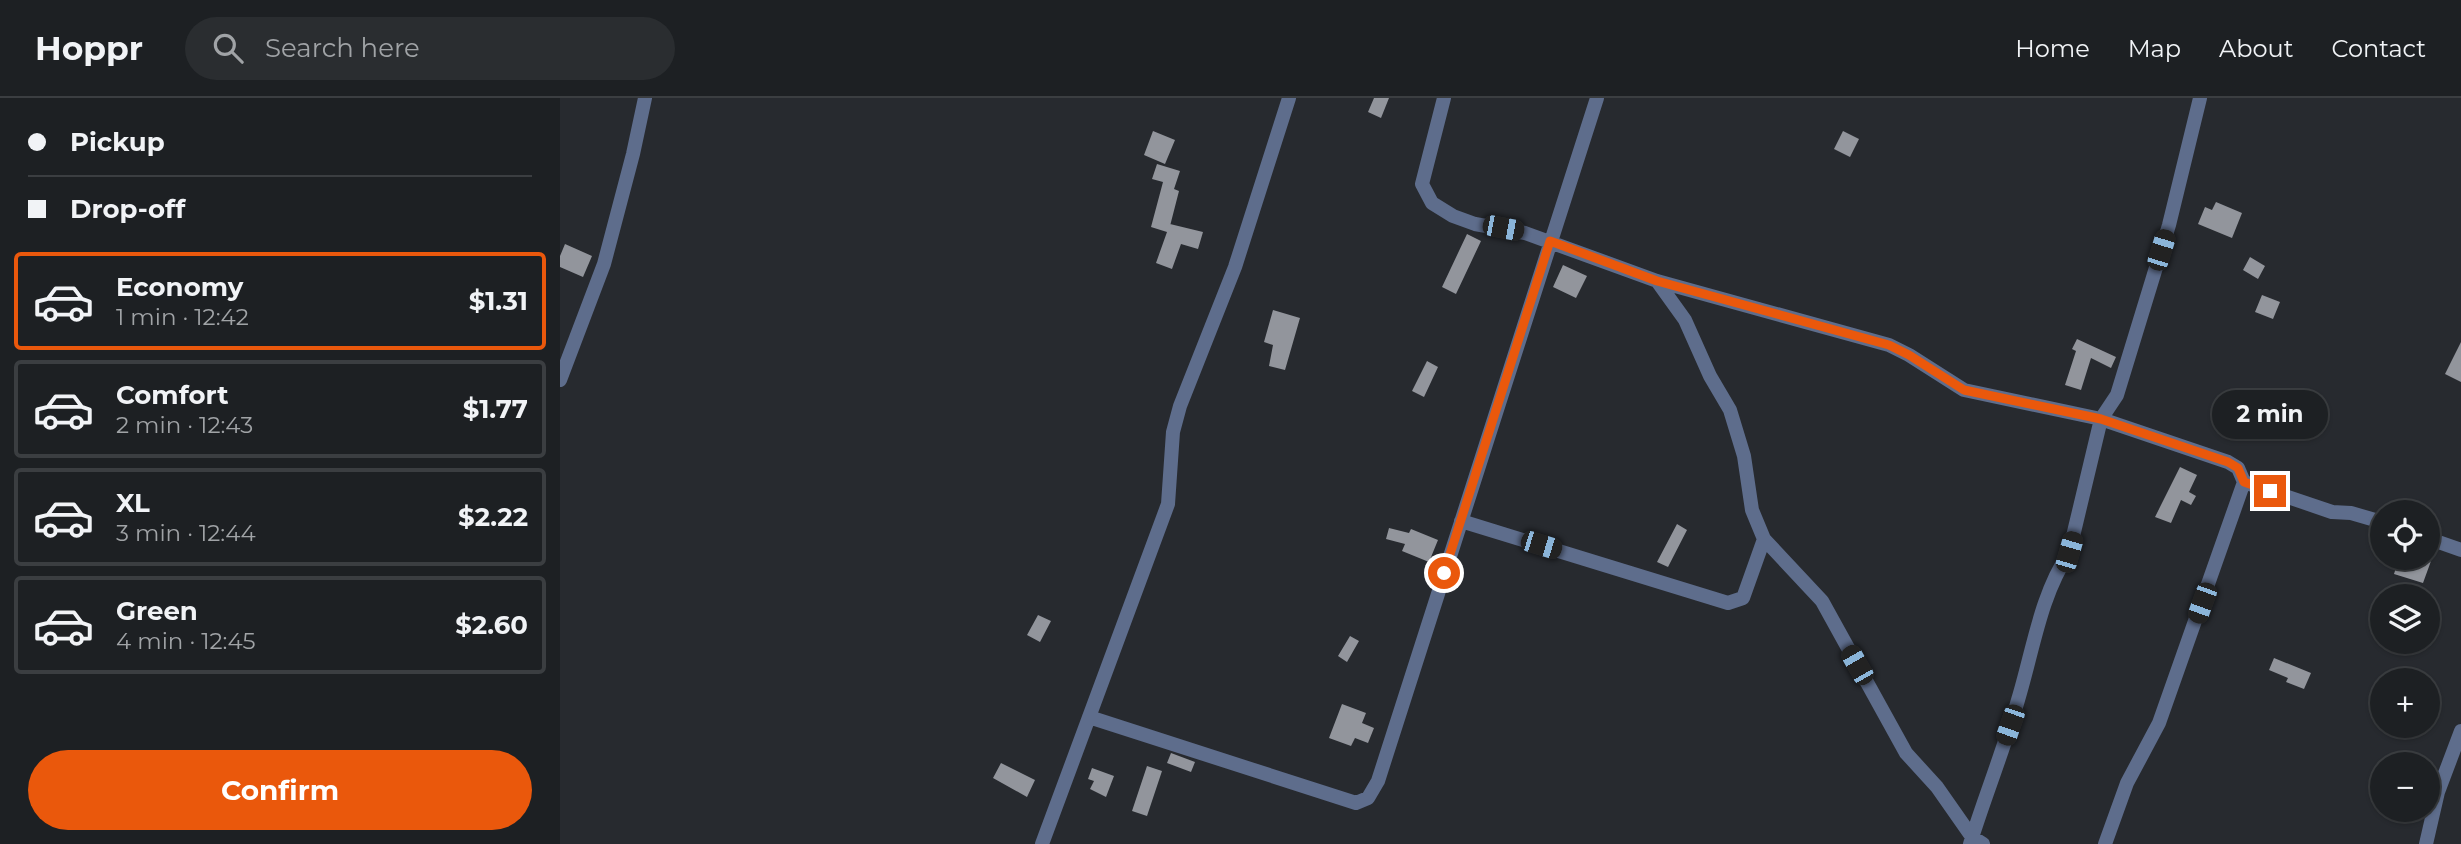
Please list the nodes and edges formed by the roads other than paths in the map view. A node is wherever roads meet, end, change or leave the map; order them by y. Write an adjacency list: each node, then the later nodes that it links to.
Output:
1 (645, 98): 8 (street)
2 (1289, 98): 16 (street)
3 (1444, 98): 6 (street)
4 (1597, 98): 6 (street)
5 (2200, 98): 9 (street)
6 (1550, 241): 7 (street); 12 (street)
7 (1657, 281): 9 (street); 13 (street)
8 (560, 380)
9 (2101, 419): 10 (street); 18 (street)
10 (2244, 482): 11 (street); 20 (street)
11 (2370, 519)
12 (1461, 521): 13 (street); 16 (street)
13 (1764, 538): 18 (street)
14 (2440, 543): 15 (street)
15 (2461, 550)
16 (1089, 717): 19 (street)
17 (2461, 731): 21 (street)
18 (1975, 842)
19 (1042, 844)
20 (2105, 844)
21 (2426, 844)

